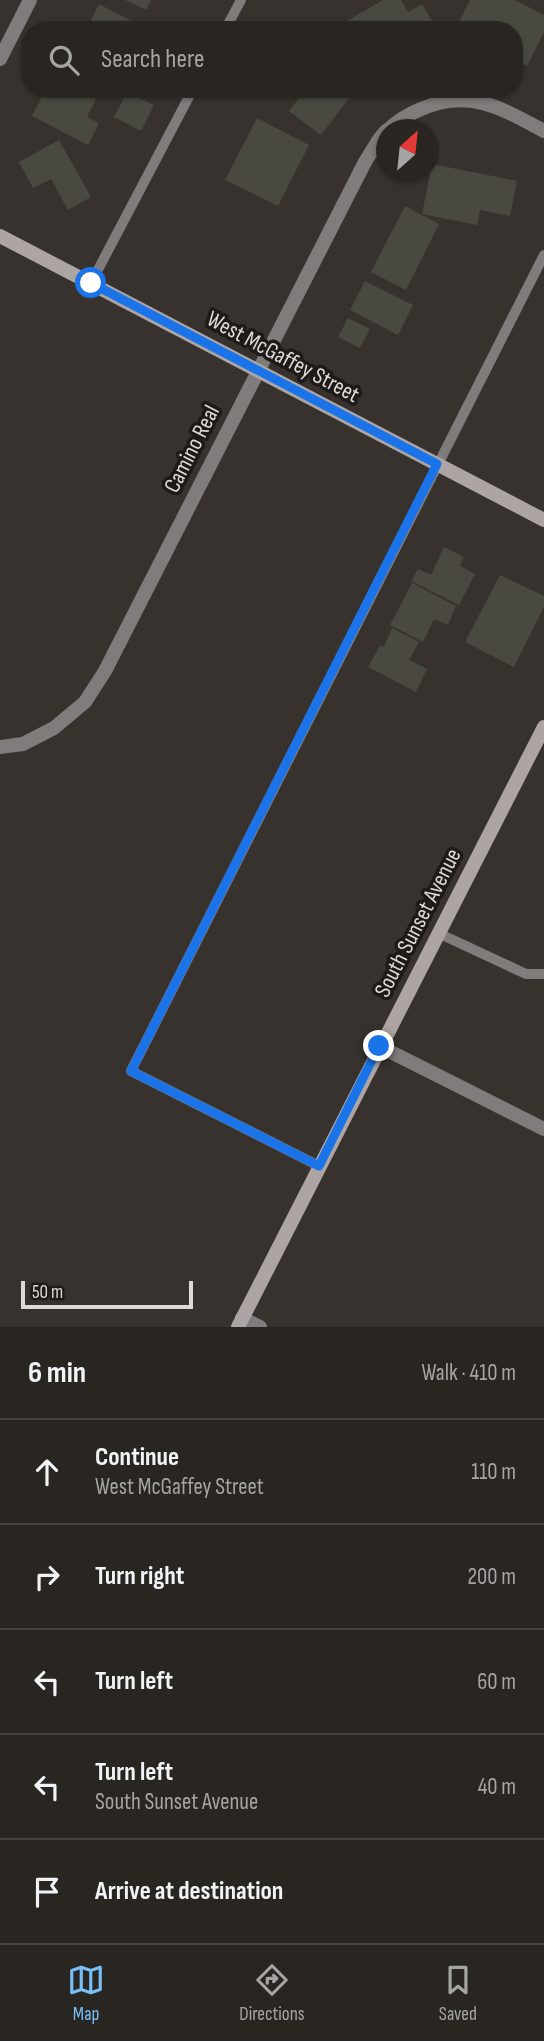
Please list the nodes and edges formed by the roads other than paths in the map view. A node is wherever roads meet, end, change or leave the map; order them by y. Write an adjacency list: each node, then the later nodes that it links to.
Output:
1 (30, 0): 4 (street)
2 (241, 0): 3 (lane)
3 (230, 21)
4 (0, 59)
5 (188, 98): 11 (lane)
6 (403, 119): 7 (street, Camino Real)
7 (544, 131)
8 (376, 144): 12 (street, Camino Real)
9 (0, 236): 11 (main road, West McGaffey Street)
10 (544, 255): 13 (lane)
11 (91, 283): 12 (main road, West McGaffey Street)
12 (258, 369): 13 (main road, West McGaffey Street); 16 (street, Camino Real)
13 (437, 464): 14 (main road, West McGaffey Street); 21 (lane)
14 (544, 520)
15 (544, 727): 17 (main road, South Sunset Avenue)
16 (0, 747)
17 (438, 933): 18 (lane); 19 (main road, South Sunset Avenue)
18 (544, 974)
19 (379, 1046): 20 (street); 21 (main road, South Sunset Avenue)
20 (544, 1129)
21 (319, 1166): 22 (main road, South Sunset Avenue)
22 (240, 1323): 23 (street)
23 (260, 1327)

